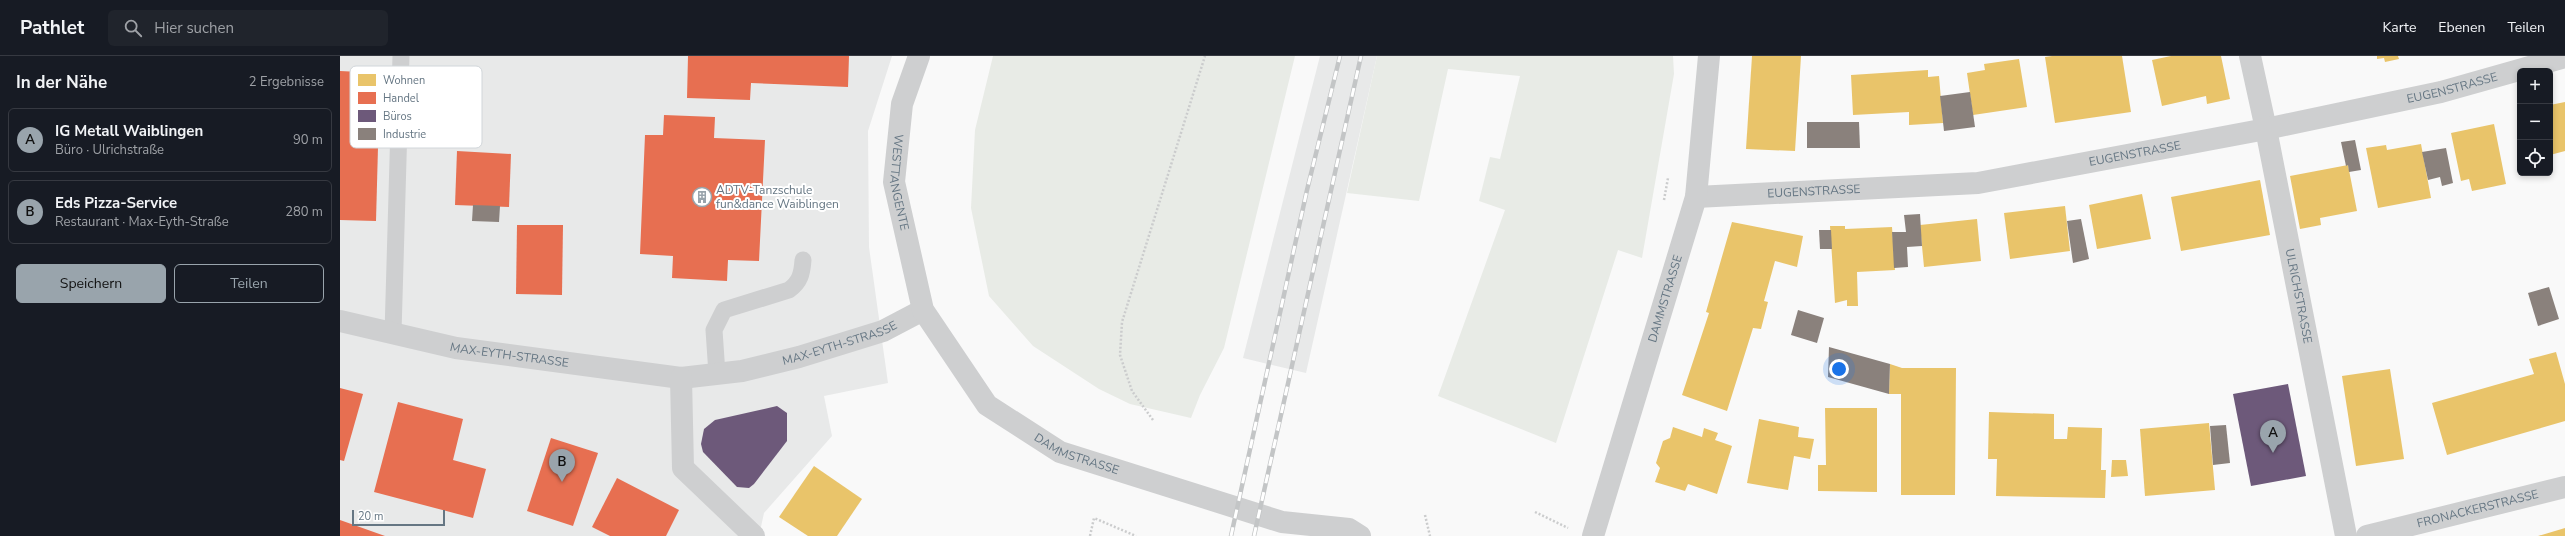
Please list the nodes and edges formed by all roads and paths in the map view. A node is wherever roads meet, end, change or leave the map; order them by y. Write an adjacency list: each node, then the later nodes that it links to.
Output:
1 (401, 56): 7 (lane)
2 (919, 56): 12 (street, WESTTANGENTE)
3 (1205, 56): 17 (path)
4 (1709, 56): 10 (street, DAMMSTRASSE)
5 (2250, 56): 8 (street, ULRICHSTRASSE)
6 (2565, 57): 8 (street, EUGENSTRASSE)
7 (401, 66)
8 (2266, 129): 10 (street, EUGENSTRASSE); 29 (street, ULRICHSTRASSE)
9 (398, 148): 14 (lane)
10 (1696, 197): 28 (street, DAMMSTRASSE)
11 (803, 260): 15 (lane)
12 (923, 310): 15 (street, MAX-EYTH-STRASSE); 21 (street, DAMMSTRASSE)
13 (340, 321): 14 (street, MAX-EYTH-STRASSE)
14 (393, 333): 16 (street, MAX-EYTH-STRASSE)
15 (717, 374): 16 (street, MAX-EYTH-STRASSE)
16 (681, 378): 23 (street)
17 (1153, 420)
18 (2565, 486): 30 (street, FRONACKERSTRASSE)
19 (1535, 512): 22 (path)
20 (1425, 515): 27 (path)
21 (1290, 529): 26 (street, DAMMSTRASSE)
22 (1570, 529)
23 (754, 536)
24 (1090, 536): 25 (path)
25 (1136, 536)
26 (1360, 536)
27 (1430, 536)
28 (1593, 536)
29 (2346, 536)
30 (2367, 536)

